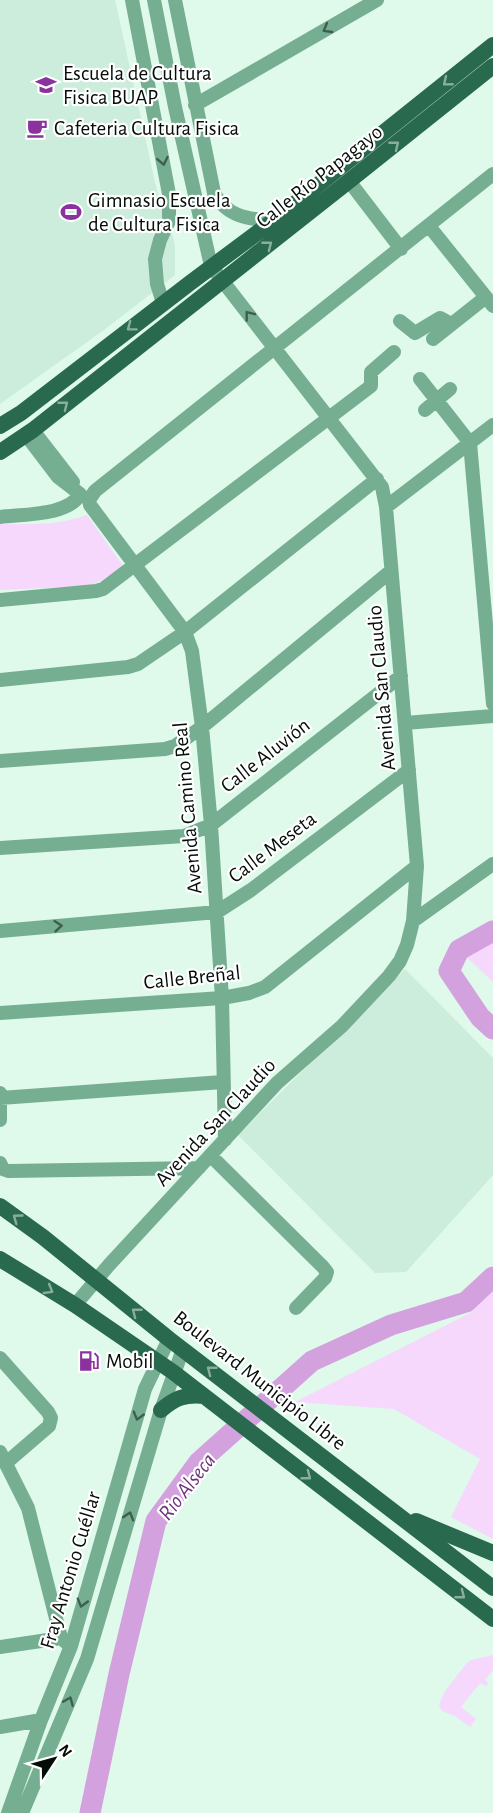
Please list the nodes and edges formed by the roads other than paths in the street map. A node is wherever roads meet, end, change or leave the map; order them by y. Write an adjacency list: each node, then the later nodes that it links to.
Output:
1 (132, 0): 9 (street)
2 (154, 0): 5 (street, Avenida San Claudio)
3 (377, 0): 10 (street, one-way to 10)
4 (178, 1): 6 (street)
5 (159, 18): 6 (street); 11 (street, Avenida San Claudio)
6 (181, 31): 10 (street)
7 (493, 45): 14 (main road, Calle Río Papagayo, one-way to 14)
8 (493, 66): 13 (main road, Calle Río Papagayo, one-way to 8)
9 (147, 79): 11 (street); 20 (street, one-way to 20)
10 (195, 105): 14 (street)
11 (175, 107): 17 (street, Avenida San Claudio)
12 (493, 174): 15 (street)
13 (349, 181): 16 (street); 18 (main road, Calle Río Papagayo, one-way to 13)
14 (273, 221): 17 (main road, Calle Río Papagayo)
15 (429, 226): 16 (street); 19 (street)
16 (401, 249): 24 (street)
17 (211, 266): 18 (street, Avenida San Claudio); 20 (main road, Calle Río Papagayo)
18 (222, 281): 24 (street, Avenida San Claudio, one-way to 18); 32 (main road, Calle Río Papagayo, one-way to 18)
19 (489, 296): 22 (street)
20 (163, 303): 31 (main road, Calle Río Papagayo, one-way to 31)
21 (400, 321): 22 (street)
22 (451, 324): 23 (street)
23 (433, 339)
24 (275, 348): 29 (street, Avenida San Claudio); 40 (street, Avenida Camino Real)
25 (394, 352): 29 (street)
26 (420, 380): 28 (street)
27 (450, 389): 28 (street)
28 (431, 405): 33 (street)
29 (329, 416): 35 (street, Avenida San Claudio); 40 (street)
30 (493, 425): 33 (street)
31 (0, 426)
32 (29, 432): 34 (main road, Calle Río Papagayo); 37 (street)
33 (470, 443): 36 (street); 39 (street)
34 (0, 452)
35 (377, 479): 36 (street, Avenida San Claudio); 43 (street)
36 (386, 507): 41 (street, Avenida San Claudio)
37 (0, 517)
38 (493, 553): 39 (street)
39 (478, 554): 46 (street)
40 (135, 565): 42 (street); 43 (street, Avenida Camino Real)
41 (391, 571): 44 (street, Avenida San Claudio); 49 (street)
42 (0, 600)
43 (184, 632): 45 (street); 49 (street, Avenida Camino Real)
44 (401, 676): 48 (street, Avenida San Claudio); 52 (street, Calle Aluvión)
45 (0, 680)
46 (493, 704)
47 (493, 716): 48 (street)
48 (405, 723): 51 (street, Avenida San Claudio)
49 (202, 727): 50 (street); 52 (street, Avenida Camino Real)
50 (0, 762)
51 (409, 770): 55 (street, Avenida San Claudio); 56 (street, Calle Meseta)
52 (211, 825): 53 (street, Calle Aluvión); 56 (street, Avenida Camino Real)
53 (0, 848)
54 (493, 864): 57 (street)
55 (417, 866): 57 (street, Avenida San Claudio); 59 (street, Calle Breñal)
56 (217, 912): 58 (street, Calle Meseta, one-way to 56); 59 (street, Avenida Camino Real)
57 (413, 921): 65 (street, Avenida San Claudio)
58 (0, 931)
59 (222, 998): 60 (street, Calle Breñal); 61 (street, Avenida Camino Real)
60 (0, 1013)
61 (223, 1082): 63 (street); 65 (street, Avenida Camino Real)
62 (0, 1093): 63 (street)
63 (0, 1098): 64 (street)
64 (0, 1120)
65 (225, 1140): 66 (street, Avenida San Claudio)
66 (211, 1156): 68 (street, Avenida San Claudio); 73 (street)
67 (1, 1166): 68 (street)
68 (199, 1168): 71 (street, Avenida San Claudio)
69 (0, 1206): 71 (main road, Boulevard Municipio Libre, one-way to 69)
70 (0, 1259): 72 (main road, one-way to 72)
71 (96, 1281): 72 (street, Avenida San Claudio); 74 (main road, Boulevard Municipio Libre, one-way to 71)
72 (75, 1305): 77 (main road)
73 (296, 1308)
74 (170, 1339): 75 (main road, Boulevard Municipio Libre); 77 (street, Fray Antonio Cuéllar)
75 (183, 1349): 78 (street, Fray Antonio Cuéllar); 82 (main road, Boulevard Municipio Libre, one-way to 75)
76 (0, 1358): 81 (street)
77 (158, 1361): 78 (main road); 86 (street, Fray Antonio Cuéllar, one-way to 86)
78 (173, 1372): 79 (main road); 80 (street, Fray Antonio Cuéllar)
79 (204, 1396): 80 (main road); 85 (main road, one-way to 85)
80 (161, 1410): 91 (street, Fray Antonio Cuéllar, one-way to 80)
81 (3, 1458): 86 (street)
82 (397, 1513): 83 (main road); 84 (main road, Boulevard Municipio Libre)
83 (493, 1553)
84 (493, 1588)
85 (493, 1619)
86 (66, 1642): 87 (street); 88 (street, Fray Antonio Cuéllar)
87 (0, 1647)
88 (41, 1720): 89 (street); 90 (street, Fray Antonio Cuéllar)
89 (0, 1727)
90 (8, 1813)
91 (22, 1813)

